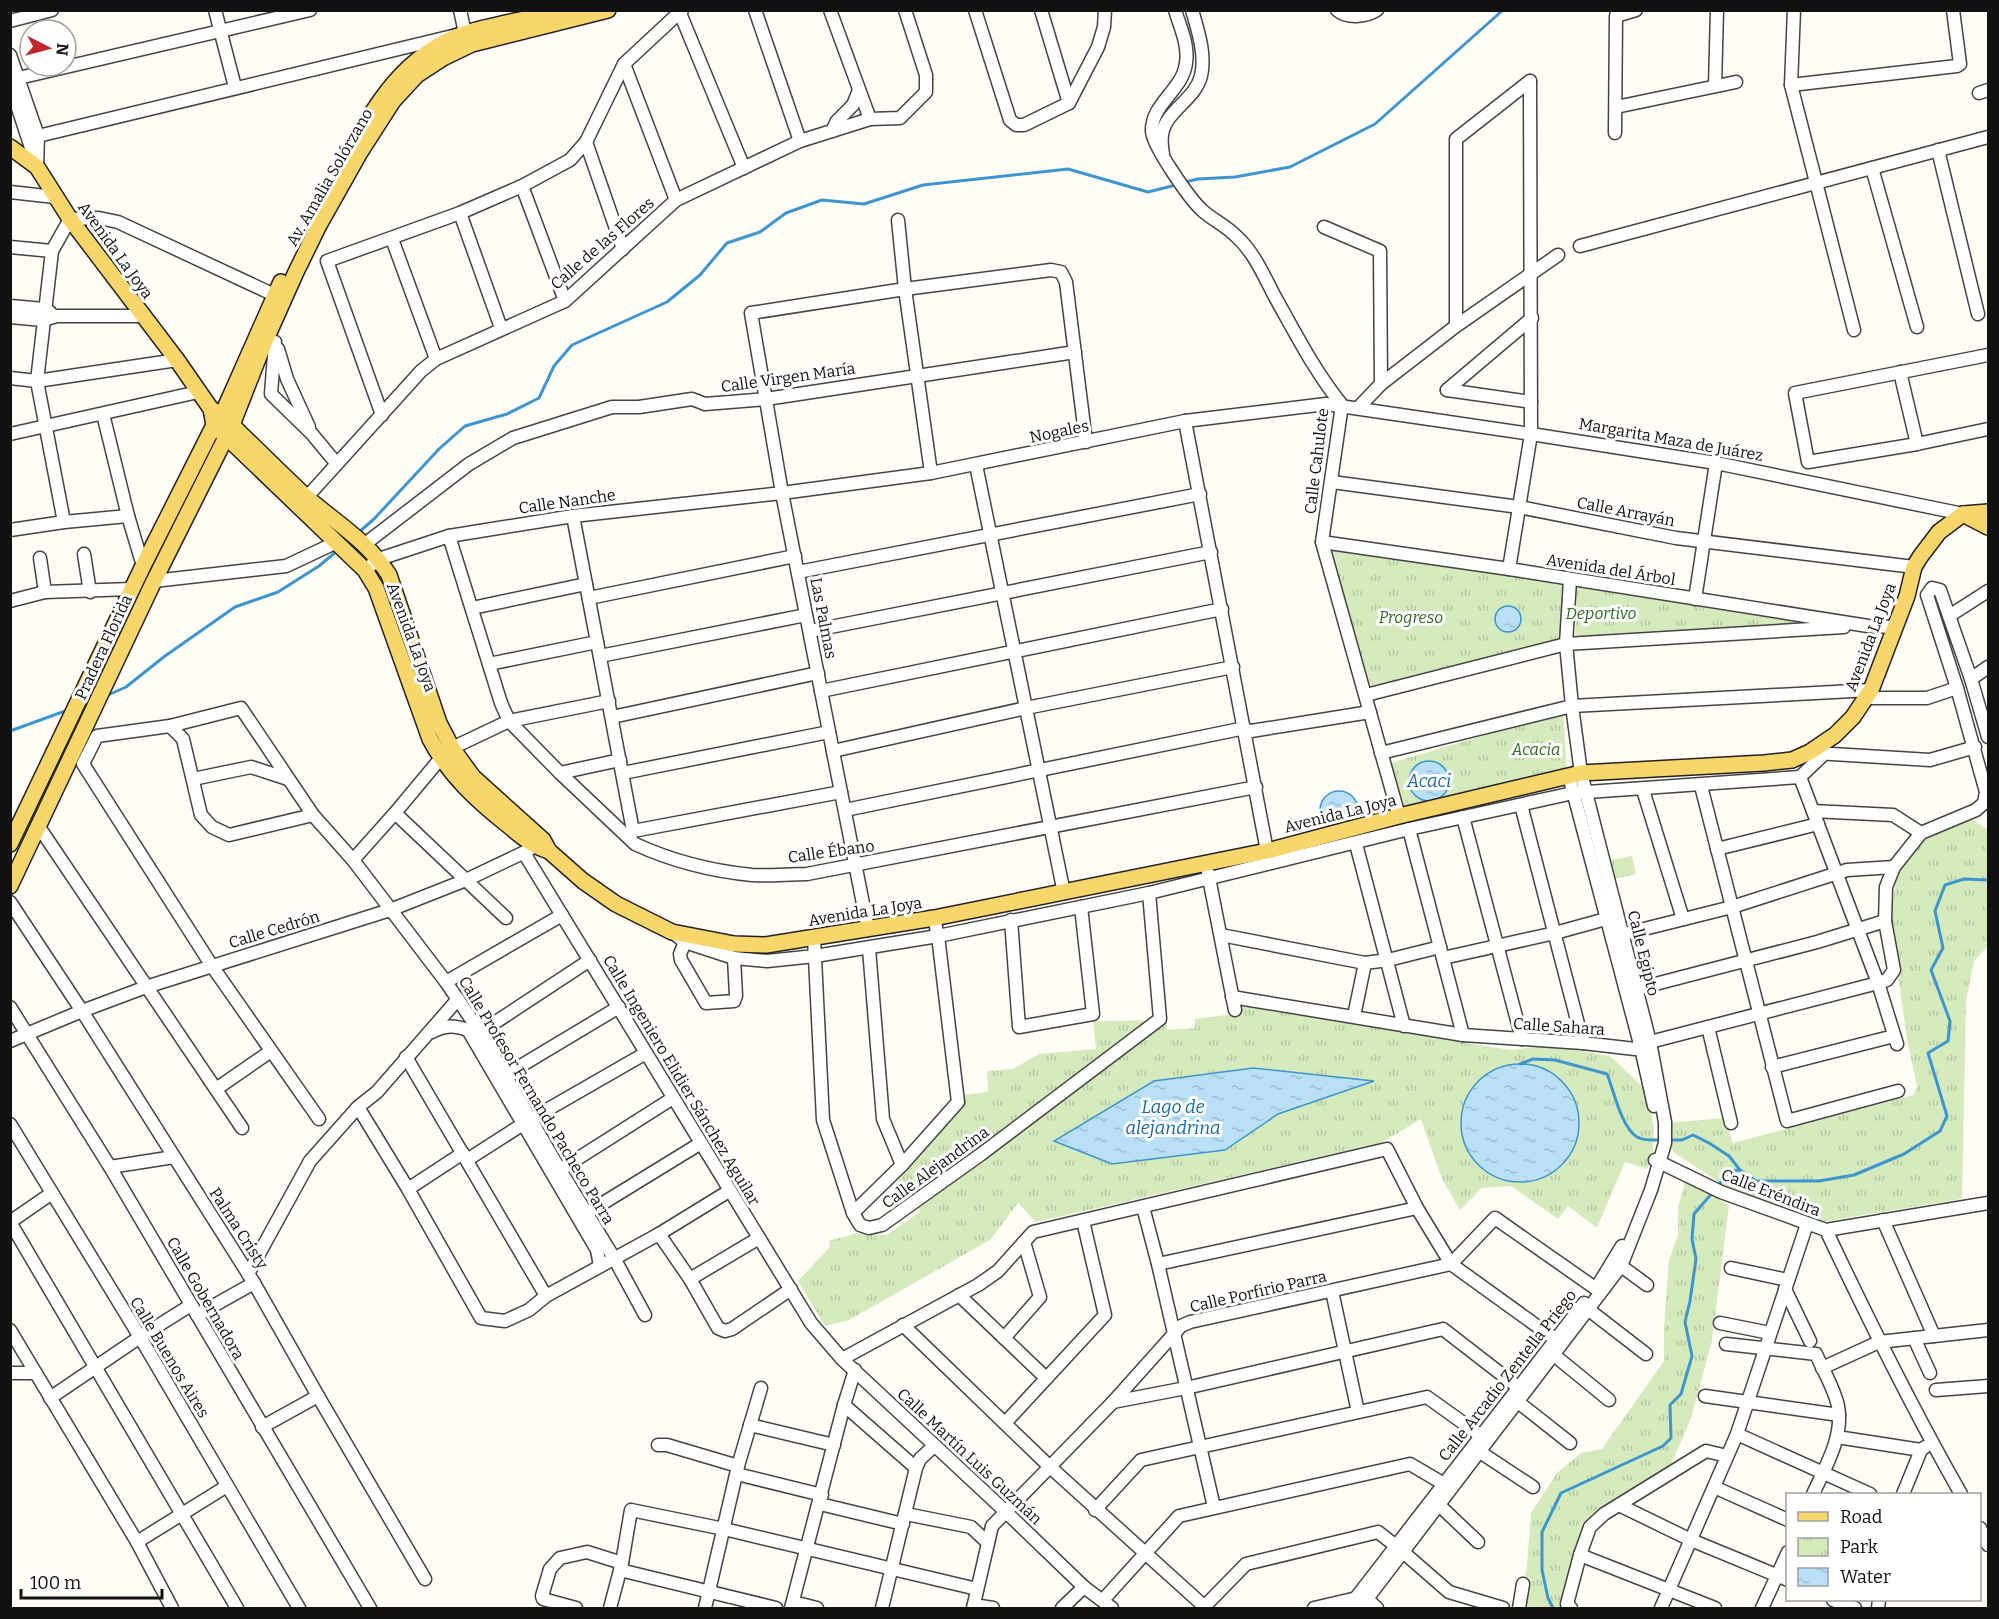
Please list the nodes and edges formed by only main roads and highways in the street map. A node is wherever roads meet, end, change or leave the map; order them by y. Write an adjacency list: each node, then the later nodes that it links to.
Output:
1 (564, 10): 4 (main road, Av. Amalia Solórzano)
2 (608, 10): 4 (main road, Av. Amalia Solórzano)
3 (10, 147): 4 (main road, Avenida La Joya)
4 (221, 422): 8 (main road, Avenida La Joya); 8 (main road, Avenida La Joya); 9 (main road, Pradera Florida); 10 (main road, Pradera Florida)
5 (1989, 512): 6 (main road)
6 (1963, 514): 7 (main road, Margarita Maza de Juárez); 8 (main road, Avenida La Joya)
7 (1989, 527)
8 (446, 753)
9 (10, 844)
10 (10, 886)

